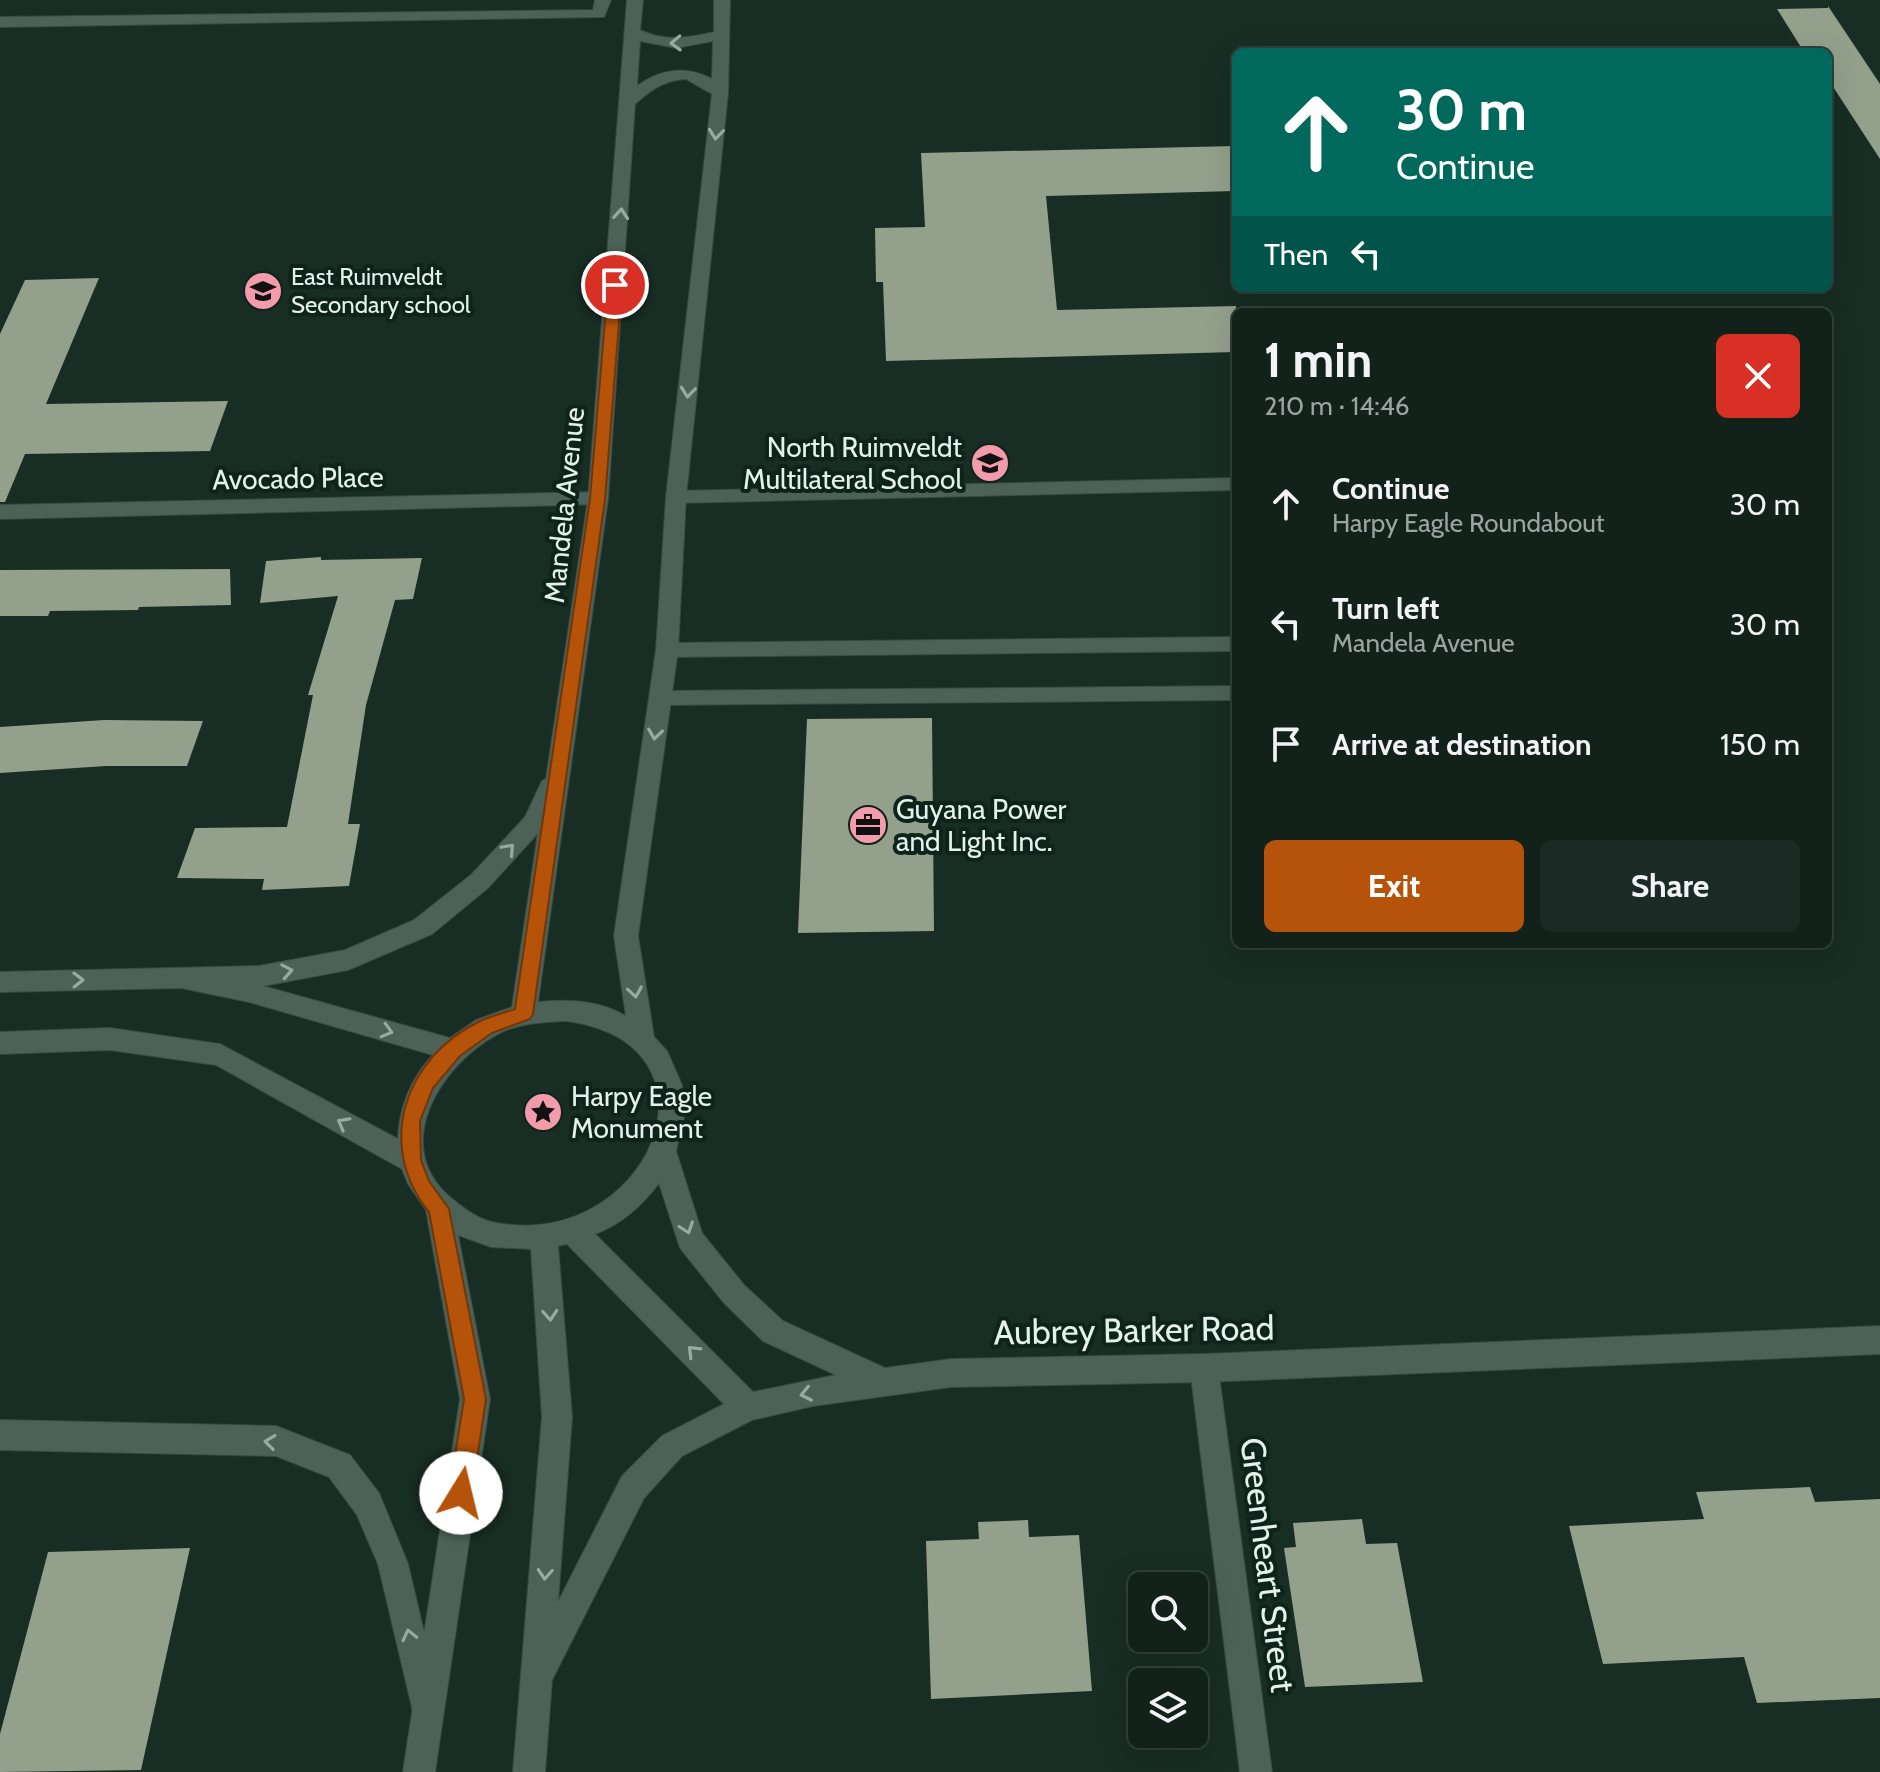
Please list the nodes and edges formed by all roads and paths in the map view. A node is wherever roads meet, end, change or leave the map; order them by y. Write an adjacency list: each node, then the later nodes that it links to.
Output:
1 (635, 0): 5 (main road, Mandela Avenue)
2 (722, 0): 6 (main road)
3 (601, 7): 4 (main road)
4 (0, 22)
5 (633, 32): 6 (main road, one-way to 5); 8 (main road, Mandela Avenue)
6 (720, 35): 7 (main road)
7 (720, 93): 8 (main road); 10 (main road, one-way to 10)
8 (630, 101): 11 (main road, Mandela Avenue, one-way to 8)
9 (1232, 484): 10 (lane)
10 (676, 497): 14 (main road)
11 (598, 499): 12 (main road, Avocado Place); 17 (main road, Mandela Avenue)
12 (0, 512)
13 (1232, 644): 14 (lane)
14 (667, 650): 16 (main road)
15 (1232, 693): 16 (lane)
16 (661, 698): 21 (main road, one-way to 21)
17 (562, 760): 18 (main road, one-way to 17); 20 (main road, Mandela Avenue)
18 (181, 978): 19 (main road, one-way to 18); 23 (main road, one-way to 23)
19 (0, 982)
20 (524, 1014): 21 (main road); 23 (main road)
21 (642, 1039): 24 (main road)
22 (0, 1043): 25 (main road, one-way to 22)
23 (453, 1050): 25 (main road)
24 (664, 1154): 27 (main road); 30 (main road, one-way to 30)
25 (411, 1160): 26 (main road)
26 (439, 1209): 27 (main road); 34 (main road)
27 (559, 1234): 31 (main road, one-way to 27); 33 (main road, one-way to 33)
28 (1880, 1340): 29 (main road, Aubrey Barker Road)
29 (1204, 1368): 30 (main road, Aubrey Barker Road); 37 (main road, Greenheart Street)
30 (883, 1382): 31 (main road, Aubrey Barker Road, one-way to 31)
31 (748, 1407): 33 (main road, Aubrey Barker Road)
32 (0, 1435): 34 (main road, one-way to 32)
33 (537, 1677): 36 (main road)
34 (426, 1711): 35 (main road)
35 (419, 1772)
36 (529, 1772)
37 (1256, 1772)

